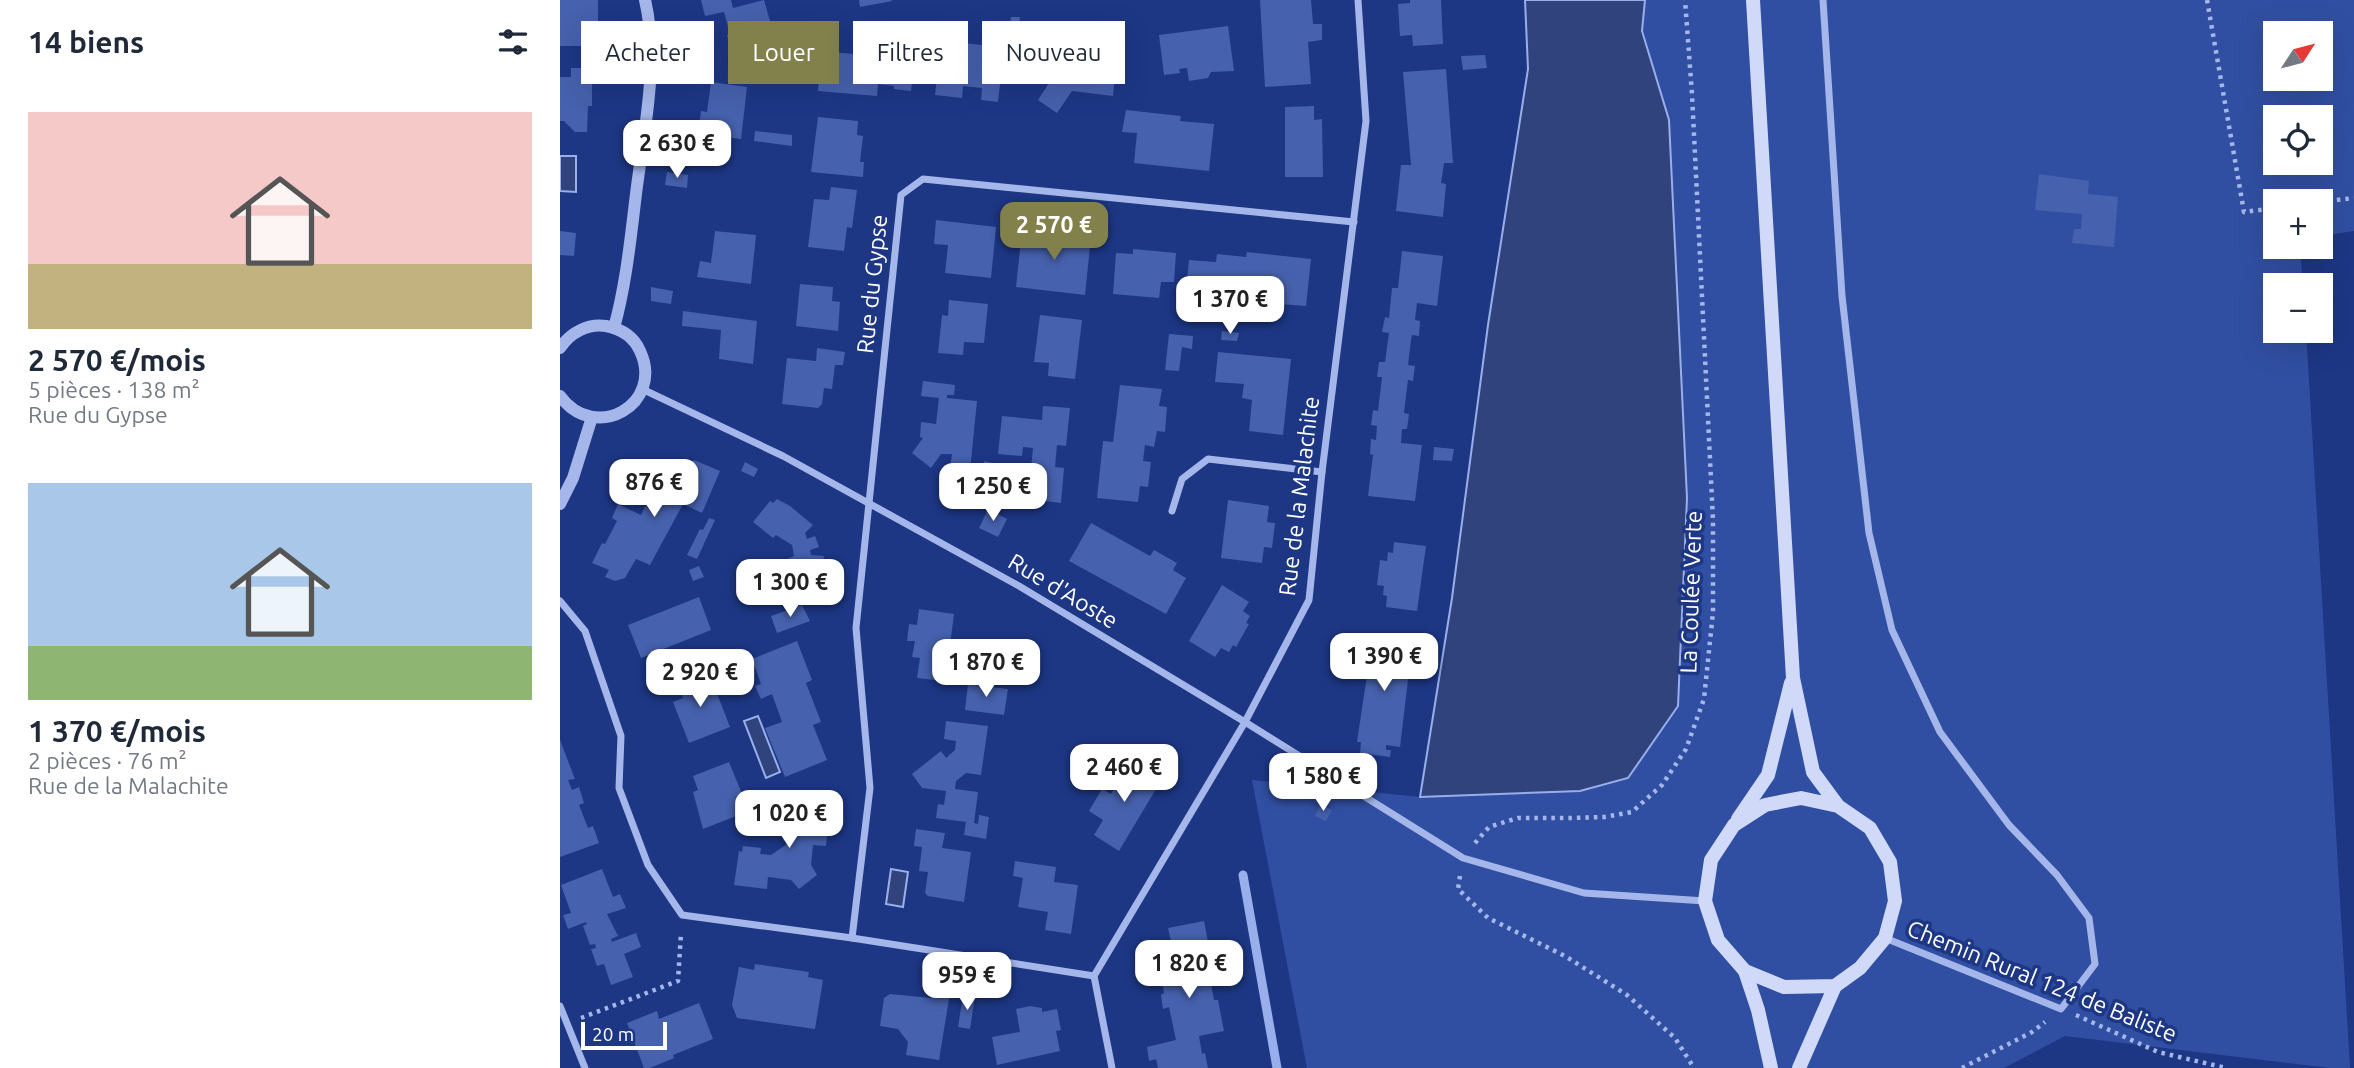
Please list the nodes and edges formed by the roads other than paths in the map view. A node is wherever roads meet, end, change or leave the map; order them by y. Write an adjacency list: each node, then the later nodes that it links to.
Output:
1 (645, 0): 6 (street)
2 (1358, 0): 5 (street, Rue de la Malachite)
3 (1753, 0): 16 (main road)
4 (1823, 0): 22 (street, Chemin Rural 124 de Baliste)
5 (1354, 222): 11 (street, Rue de la Malachite); 12 (street, Rue du Gypse)
6 (614, 328): 7 (street); 8 (street)
7 (560, 348)
8 (642, 389): 10 (street); 12 (street, Rue d'Aoste)
9 (560, 396): 10 (street)
10 (592, 418): 13 (street)
11 (1322, 472): 14 (street); 17 (street, Rue de la Malachite)
12 (867, 502): 17 (street, Rue d'Aoste); 21 (street, Rue du Gypse)
13 (560, 504)
14 (1172, 511)
15 (560, 601): 21 (street)
16 (1793, 678): 18 (main road); 19 (main road)
17 (1245, 722): 20 (street, Rue d'Aoste); 24 (street, Rue de la Malachite)
18 (1838, 806): 19 (main road); 22 (main road)
19 (1734, 825): 20 (main road)
20 (1705, 901): 23 (main road)
21 (852, 938): 24 (street)
22 (1885, 938): 25 (main road)
23 (1745, 971): 25 (main road); 29 (main road)
24 (1094, 976): 28 (street)
25 (1835, 986): 30 (main road)
26 (560, 1006): 27 (street)
27 (584, 1068)
28 (1112, 1068)
29 (1771, 1068)
30 (1799, 1068)

